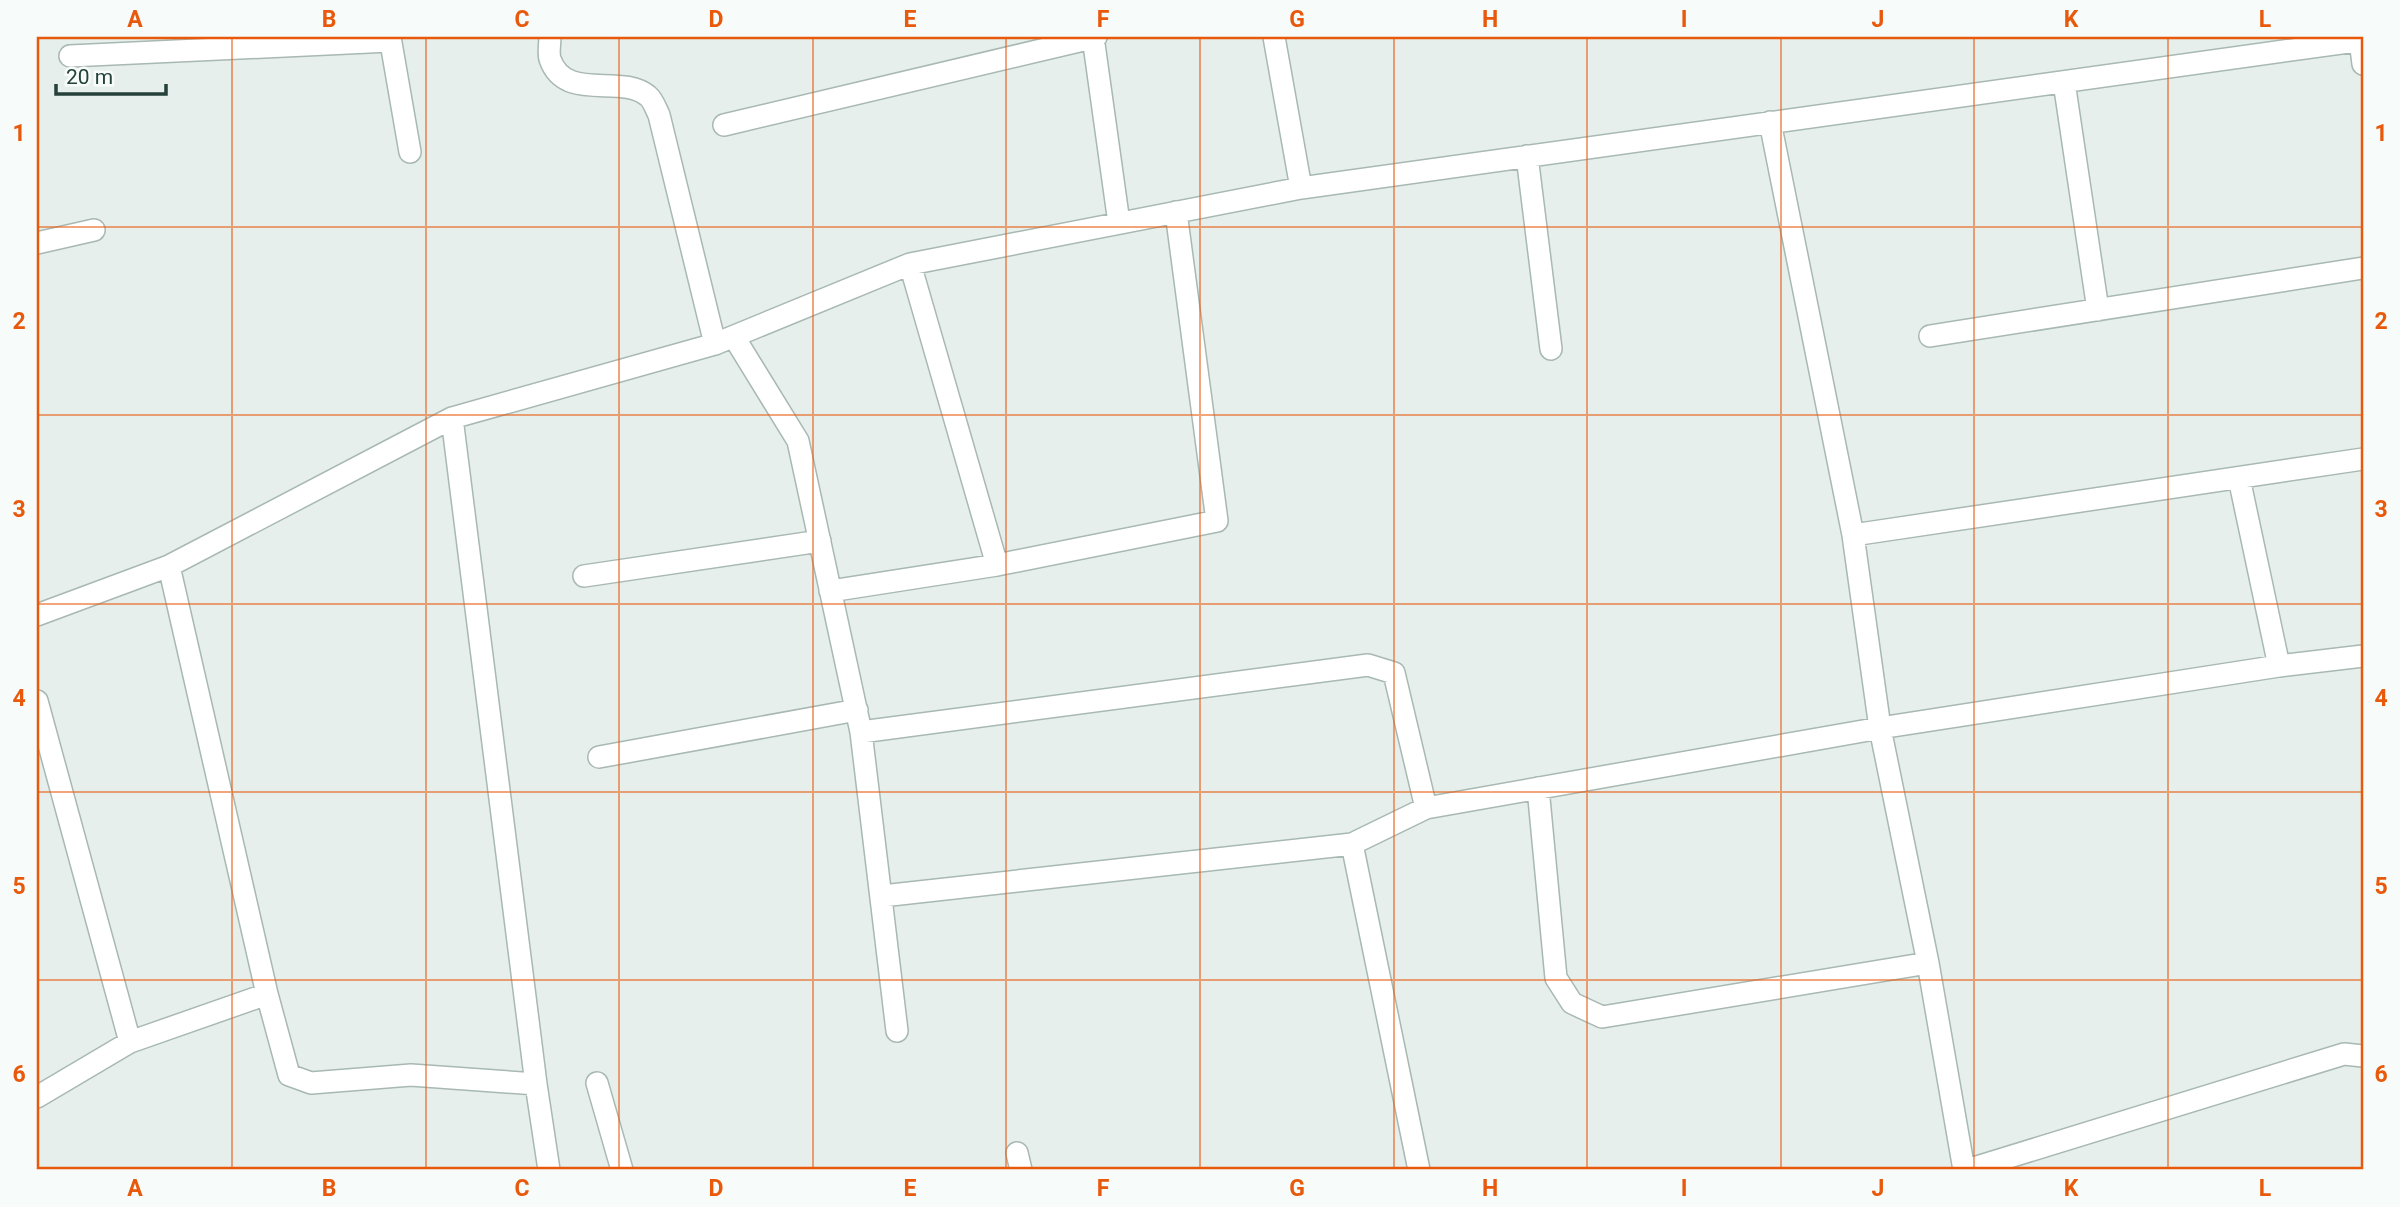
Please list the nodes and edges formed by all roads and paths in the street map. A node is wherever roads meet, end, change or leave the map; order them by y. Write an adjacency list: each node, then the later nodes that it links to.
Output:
1 (550, 37): 22 (street)
2 (1095, 37): 10 (street); 15 (street)
3 (1274, 37): 13 (street)
4 (390, 39): 6 (street); 11 (street)
5 (2361, 40): 7 (street); 8 (street)
6 (70, 56)
7 (2363, 64)
8 (2064, 82): 9 (street); 20 (street)
9 (1770, 122): 12 (street); 27 (street)
10 (724, 125)
11 (410, 152)
12 (1527, 156): 13 (street); 23 (street)
13 (1301, 188): 14 (street)
14 (1176, 212): 15 (street); 29 (street)
15 (1119, 223): 18 (street)
16 (94, 230): 17 (street)
17 (37, 243)
18 (910, 264): 22 (street); 29 (street)
19 (2363, 268): 20 (street)
20 (2098, 310): 21 (street)
21 (1930, 336)
22 (724, 340): 24 (street); 28 (street)
23 (1551, 349)
24 (452, 418): 30 (street); 51 (street)
25 (2363, 460): 26 (street)
26 (2239, 478): 27 (street); 35 (street)
27 (1853, 535): 38 (street)
28 (820, 541): 31 (street); 32 (street)
29 (997, 565): 32 (street)
30 (169, 566): 33 (street); 46 (street)
31 (584, 576)
32 (830, 591): 37 (street)
33 (37, 615)
34 (2363, 656): 35 (street)
35 (2279, 666): 38 (street)
36 (37, 701): 48 (street)
37 (857, 710): 39 (street); 40 (street)
38 (1880, 728): 41 (street); 45 (street)
39 (861, 732): 42 (street); 44 (street)
40 (599, 757)
41 (1538, 788): 42 (street); 45 (street)
42 (1426, 808): 43 (street)
43 (1352, 844): 44 (street); 55 (street)
44 (882, 896): 47 (street)
45 (1928, 963): 56 (street)
46 (267, 994): 48 (street); 51 (street)
47 (897, 1031)
48 (130, 1042): 52 (street)
49 (2363, 1056): 56 (street)
50 (597, 1083): 54 (street)
51 (536, 1084): 53 (street)
52 (37, 1097)
53 (549, 1170)
54 (622, 1170)
55 (1419, 1170)
56 (1966, 1170)

